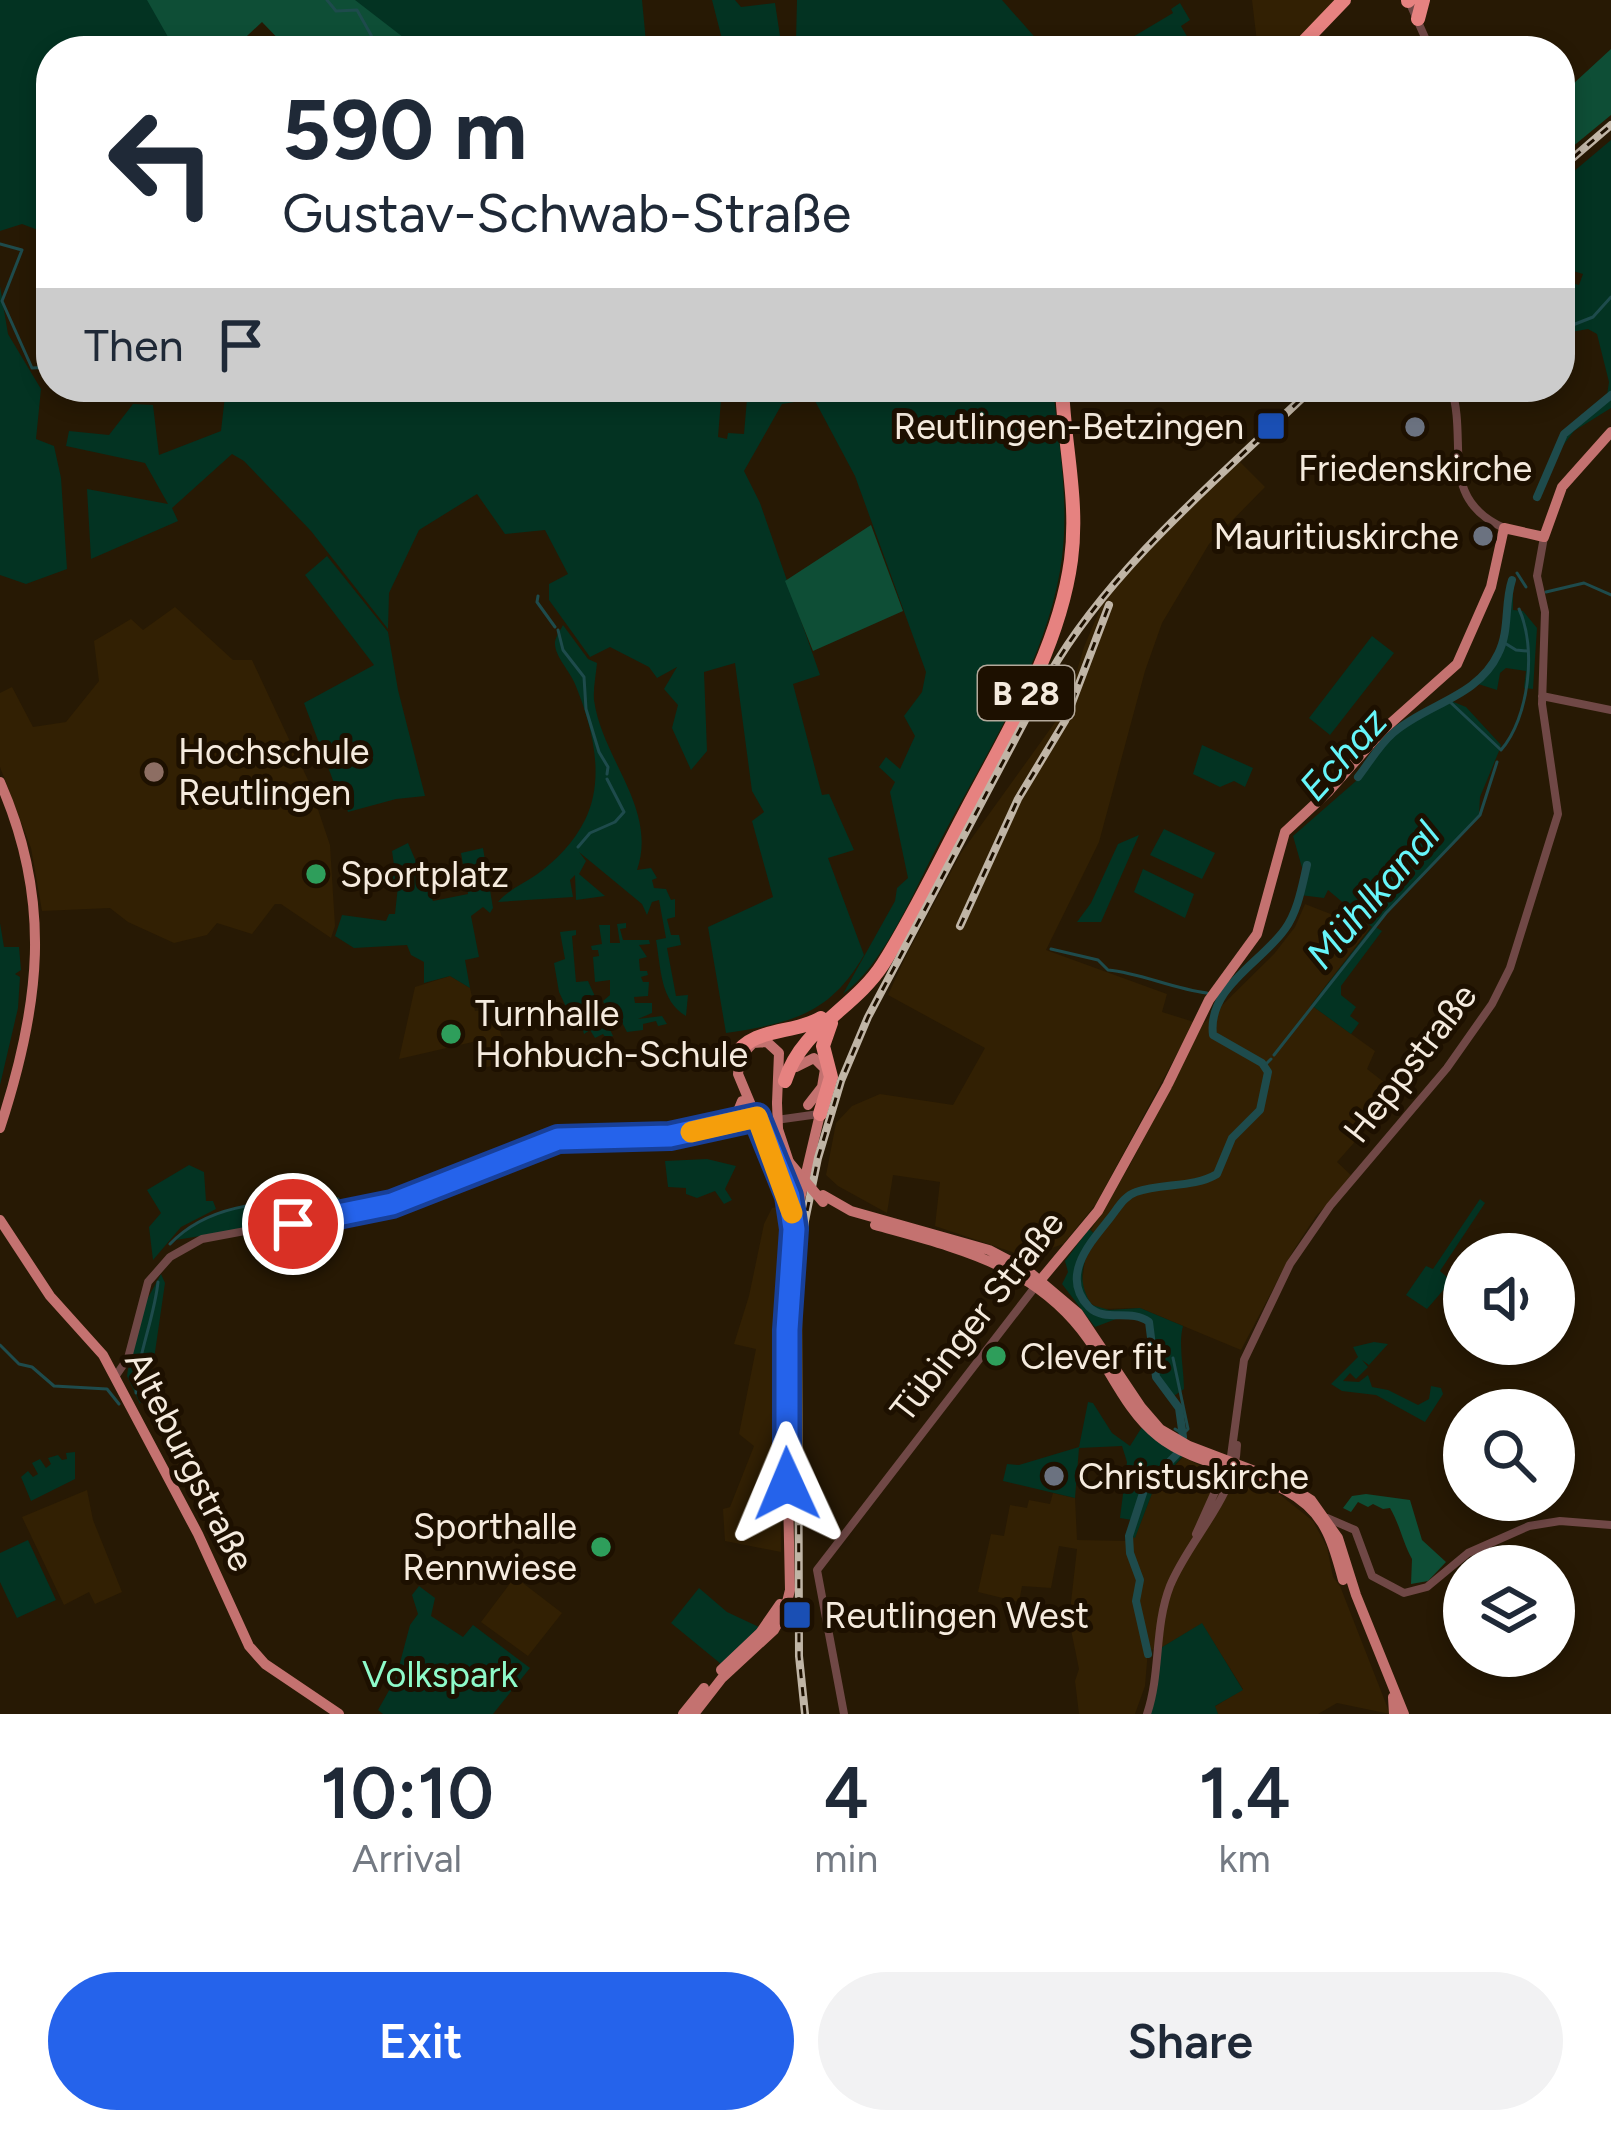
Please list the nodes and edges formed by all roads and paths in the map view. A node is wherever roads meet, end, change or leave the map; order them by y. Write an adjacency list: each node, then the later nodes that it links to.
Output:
1 (1344, 0): 4 (highway)
2 (1355, 0): 5 (highway)
3 (1413, 4): 6 (street)
4 (1309, 36)
5 (1320, 36)
6 (1425, 36)
7 (1060, 402): 15 (highway, B 28)
8 (1453, 402): 10 (street)
9 (1611, 432): 11 (main road)
10 (1517, 531): 11 (main road); 27 (main road, Tübinger Straße)
11 (1544, 537): 12 (street, Heppstraße)
12 (1542, 696): 13 (street); 34 (street, Heppstraße)
13 (1611, 710)
14 (0, 782): 22 (main road)
15 (831, 1014): 16 (highway); 17 (highway, B 28); 19 (highway)
16 (737, 1058): 17 (main road); 18 (main road); 21 (main road)
17 (783, 1081): 19 (main road); 24 (main road, B 28, bridge)
18 (742, 1101): 20 (main road); 21 (main road)
19 (816, 1110): 21 (street); 21 (street); 26 (main road)
20 (734, 1120): 21 (street); 23 (street)
21 (754, 1120): 23 (street); 26 (main road)
22 (0, 1128)
23 (706, 1130): 32 (street)
24 (823, 1199): 28 (main road, B 28); 29 (main road, B 28)
25 (0, 1220): 33 (main road, Alteburgstraße)
26 (794, 1229): 37 (main road)
27 (1056, 1262): 29 (main road, Tübinger Straße); 30 (main road)
28 (1014, 1271): 29 (main road, B 28); 31 (street)
29 (1039, 1282): 30 (main road, B 28); 31 (street, Tübinger Straße); 34 (main road, B 28)
30 (1060, 1295): 34 (main road, B 28)
31 (1023, 1303): 41 (street, Tübinger Straße)
32 (132, 1341): 33 (street); 33 (street)
33 (111, 1370): 39 (main road, Alteburgstraße)
34 (1225, 1469): 36 (main road, B 28); 42 (street, Heppstraße)
35 (1611, 1525): 36 (street)
36 (1339, 1531): 43 (main road); 43 (main road)
37 (788, 1566): 38 (main road); 40 (main road)
38 (697, 1712)
39 (339, 1714)
40 (683, 1714)
41 (844, 1714)
42 (1147, 1714)
43 (1399, 1714)

